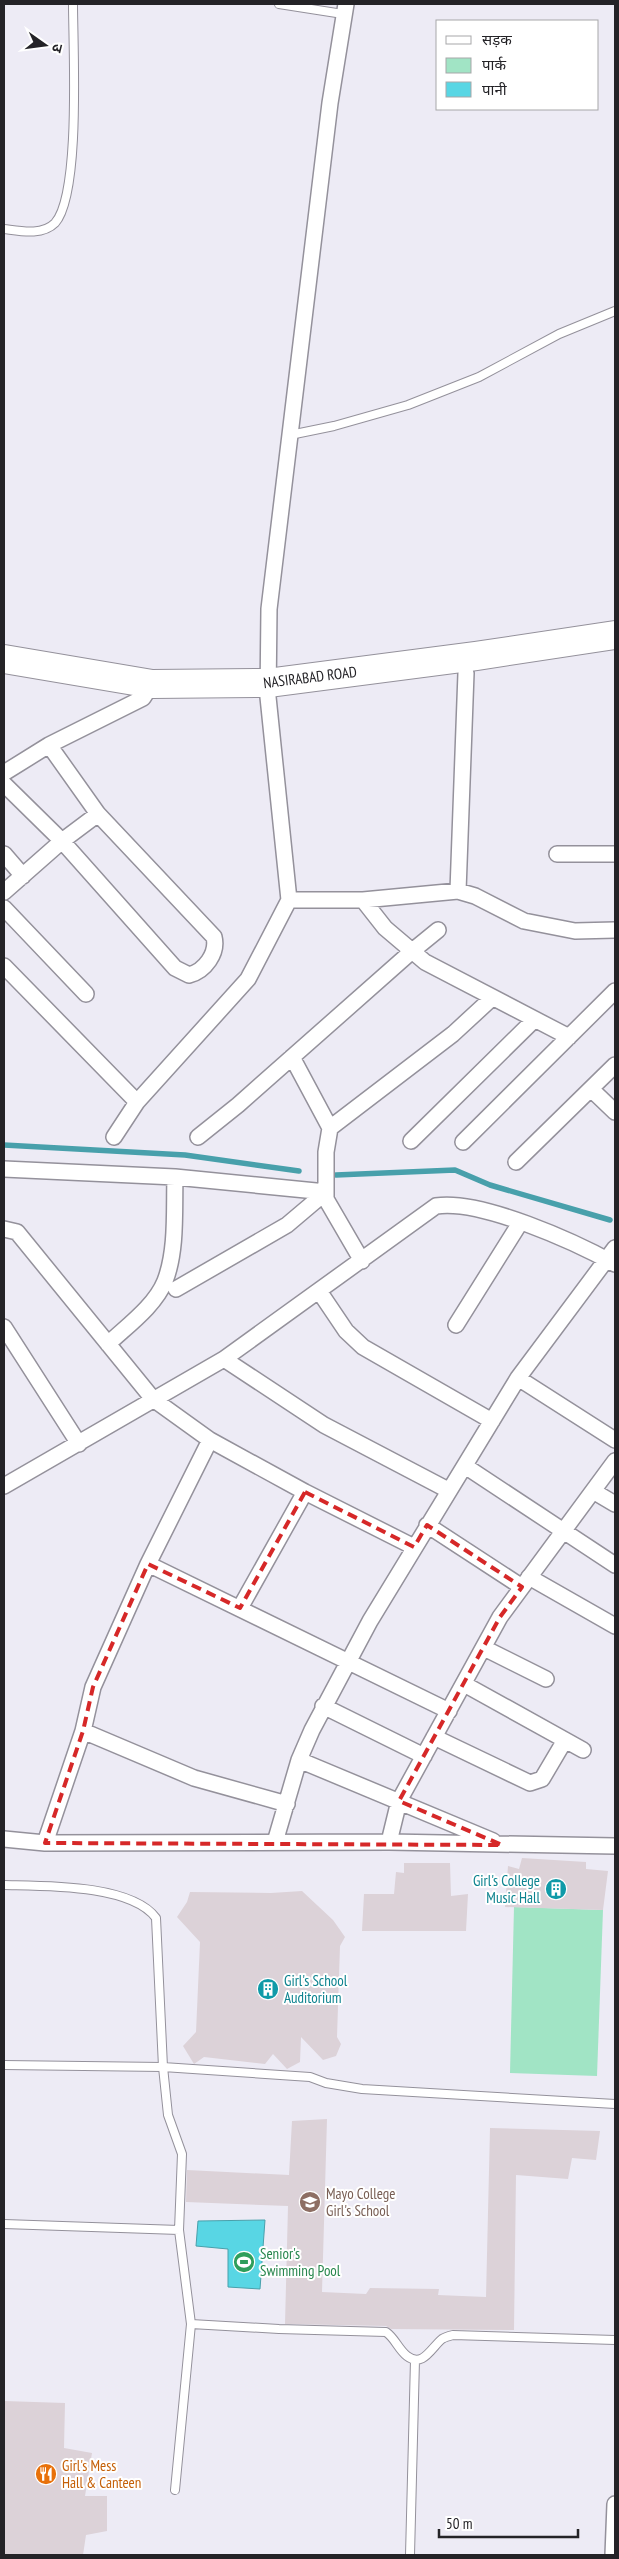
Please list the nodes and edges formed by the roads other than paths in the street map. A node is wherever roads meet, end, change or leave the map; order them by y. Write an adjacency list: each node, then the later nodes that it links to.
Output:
1 (73, 4): 4 (lane)
2 (279, 4): 3 (lane)
3 (344, 9): 6 (street)
4 (4, 229)
5 (615, 311): 6 (lane)
6 (290, 435): 12 (street)
7 (615, 635): 12 (highway, NASIRABAD ROAD)
8 (615, 654): 10 (highway, NASIRABAD ROAD)
9 (4, 659): 13 (highway, NASIRABAD ROAD)
10 (466, 673): 12 (highway, NASIRABAD ROAD); 23 (street)
11 (4, 674): 13 (highway, NASIRABAD ROAD)
12 (268, 690): 13 (highway, NASIRABAD ROAD); 25 (street)
13 (148, 691): 14 (street)
14 (49, 745): 15 (street); 17 (street)
15 (4, 773)
16 (4, 784): 18 (street)
17 (98, 814): 18 (street); 18 (street)
18 (62, 841): 22 (street)
19 (4, 854): 22 (street)
20 (557, 854): 21 (street)
21 (615, 854)
22 (23, 876): 24 (street)
23 (458, 891): 26 (street); 29 (street)
24 (4, 892)
25 (289, 900): 26 (street); 40 (street)
26 (363, 900): 30 (street)
27 (4, 908): 33 (street)
28 (438, 930): 30 (street)
29 (615, 930)
30 (411, 952): 34 (street); 37 (street)
31 (4, 966): 40 (street)
32 (615, 991): 36 (street)
33 (86, 994)
34 (492, 998): 35 (street); 42 (street)
35 (534, 1020): 36 (street); 45 (street)
36 (569, 1037): 46 (street)
37 (292, 1056): 42 (street); 44 (street)
38 (615, 1065): 39 (street)
39 (591, 1089): 41 (street); 47 (street)
40 (137, 1102): 43 (street)
41 (615, 1112)
42 (330, 1128): 50 (street)
43 (114, 1137)
44 (198, 1137)
45 (411, 1141)
46 (463, 1142)
47 (516, 1162)
48 (4, 1169): 49 (street)
49 (175, 1177): 50 (street); 59 (street)
50 (325, 1187): 54 (street); 55 (street)
51 (520, 1223): 53 (street); 54 (street); 57 (street)
52 (4, 1229): 59 (street)
53 (612, 1257): 61 (street)
54 (362, 1261): 56 (street)
55 (176, 1288)
56 (319, 1291): 60 (street); 63 (street)
57 (456, 1325)
58 (4, 1327): 66 (street)
59 (108, 1344): 62 (street)
60 (224, 1359): 62 (street); 70 (street)
61 (518, 1378): 63 (street); 65 (street)
62 (153, 1399): 64 (street); 66 (street)
63 (492, 1421): 68 (street)
64 (210, 1440): 72 (street); 77 (street)
65 (615, 1440)
66 (79, 1444): 69 (street)
67 (615, 1460): 71 (street)
68 (464, 1466): 70 (street); 75 (street)
69 (4, 1486)
70 (448, 1490): 74 (street)
71 (593, 1491): 73 (street); 75 (street)
72 (305, 1492): 76 (street); 80 (street)
73 (615, 1504)
74 (427, 1525): 76 (street); 79 (street)
75 (562, 1532): 78 (street); 79 (street)
76 (414, 1547): 83 (street)
77 (148, 1564): 80 (street); 88 (street)
78 (615, 1566)
79 (525, 1582): 81 (street); 82 (street)
80 (240, 1608): 83 (street)
81 (615, 1626)
82 (484, 1648): 84 (street); 85 (street)
83 (348, 1660): 86 (street); 87 (street)
84 (546, 1679)
85 (464, 1684): 87 (street); 90 (street)
86 (322, 1706): 92 (street); 93 (street)
87 (449, 1711): 89 (street)
88 (83, 1731): 95 (street); 99 (street)
89 (434, 1737): 90 (street); 92 (street)
90 (565, 1740): 91 (street)
91 (583, 1750)
92 (424, 1756): 94 (street)
93 (299, 1760): 94 (street); 95 (street)
94 (400, 1801): 98 (street); 100 (street)
95 (286, 1804): 97 (street)
96 (4, 1839): 99 (street)
97 (275, 1842): 98 (street); 99 (street)
98 (389, 1842): 100 (street)
99 (45, 1843)
100 (502, 1845): 101 (street)
101 (615, 1846)
102 (4, 1886): 104 (lane)
103 (4, 2065): 104 (lane)
104 (163, 2067): 105 (lane); 107 (lane)
105 (615, 2104)
106 (4, 2224): 107 (lane)
107 (179, 2230): 108 (lane)
108 (191, 2324): 110 (lane); 111 (lane)
109 (615, 2340): 110 (lane)
110 (414, 2360): 113 (lane)
111 (175, 2490)
112 (615, 2504): 114 (street)
113 (410, 2555)
114 (612, 2555)

